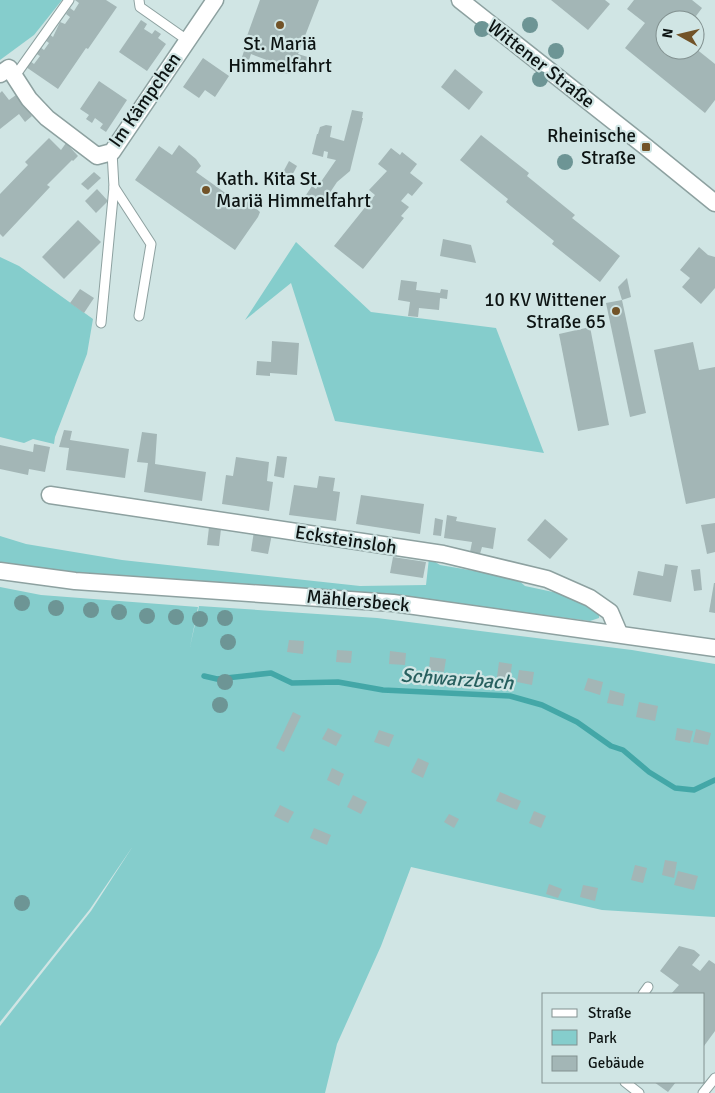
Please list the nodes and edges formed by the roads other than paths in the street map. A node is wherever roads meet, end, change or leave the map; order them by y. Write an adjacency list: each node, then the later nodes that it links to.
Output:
1 (69, 0): 6 (lane)
2 (139, 0): 5 (lane)
3 (215, 0): 5 (street, Im Kämpchen)
4 (460, 0): 9 (street, Wittener Straße)
5 (187, 40): 7 (street, Im Kämpchen)
6 (8, 75): 7 (street, Im Kämpchen)
7 (112, 152): 8 (lane)
8 (114, 187): 10 (lane); 11 (lane)
9 (715, 203)
10 (139, 316)
11 (102, 323)
12 (50, 494): 14 (street, Ecksteinsloh)
13 (0, 571): 14 (street, Mählersbeck)
14 (619, 633): 15 (street, Mählersbeck)
15 (715, 648)
16 (715, 1078): 19 (lane)
17 (626, 1083): 18 (lane)
18 (639, 1093)
19 (703, 1093)

